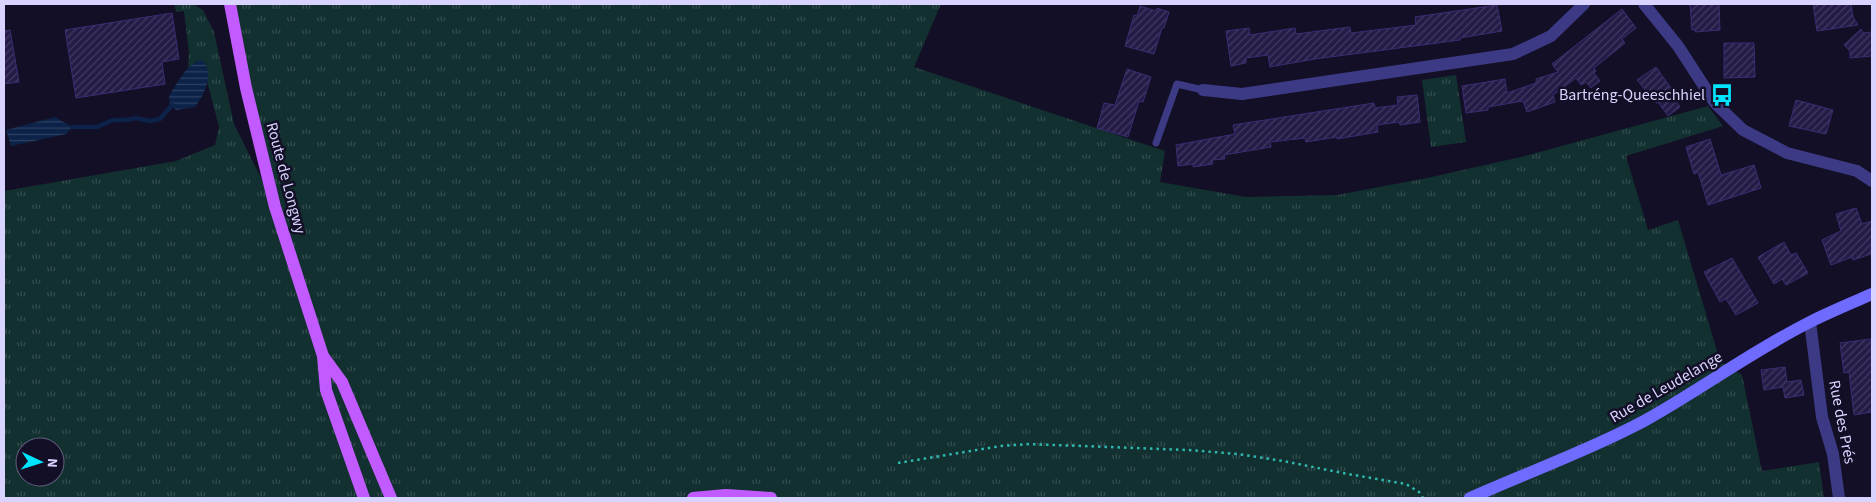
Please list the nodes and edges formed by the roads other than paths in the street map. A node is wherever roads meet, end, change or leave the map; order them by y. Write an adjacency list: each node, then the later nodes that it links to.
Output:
1 (230, 4): 9 (main road, Route de Longwy)
2 (1584, 4): 4 (street)
3 (1644, 4): 6 (street)
4 (1203, 90): 5 (lane)
5 (1156, 143)
6 (1872, 182)
7 (1872, 294): 8 (street, Rue de Leudelange)
8 (1810, 322): 14 (street, Rue de Leudelange); 15 (street, Rue des Prés)
9 (323, 356): 10 (main road, Route de Longwy); 11 (main road, Route de Longwy)
10 (364, 498)
11 (391, 498)
12 (693, 498): 13 (main road)
13 (771, 498)
14 (1470, 498)
15 (1839, 498)

